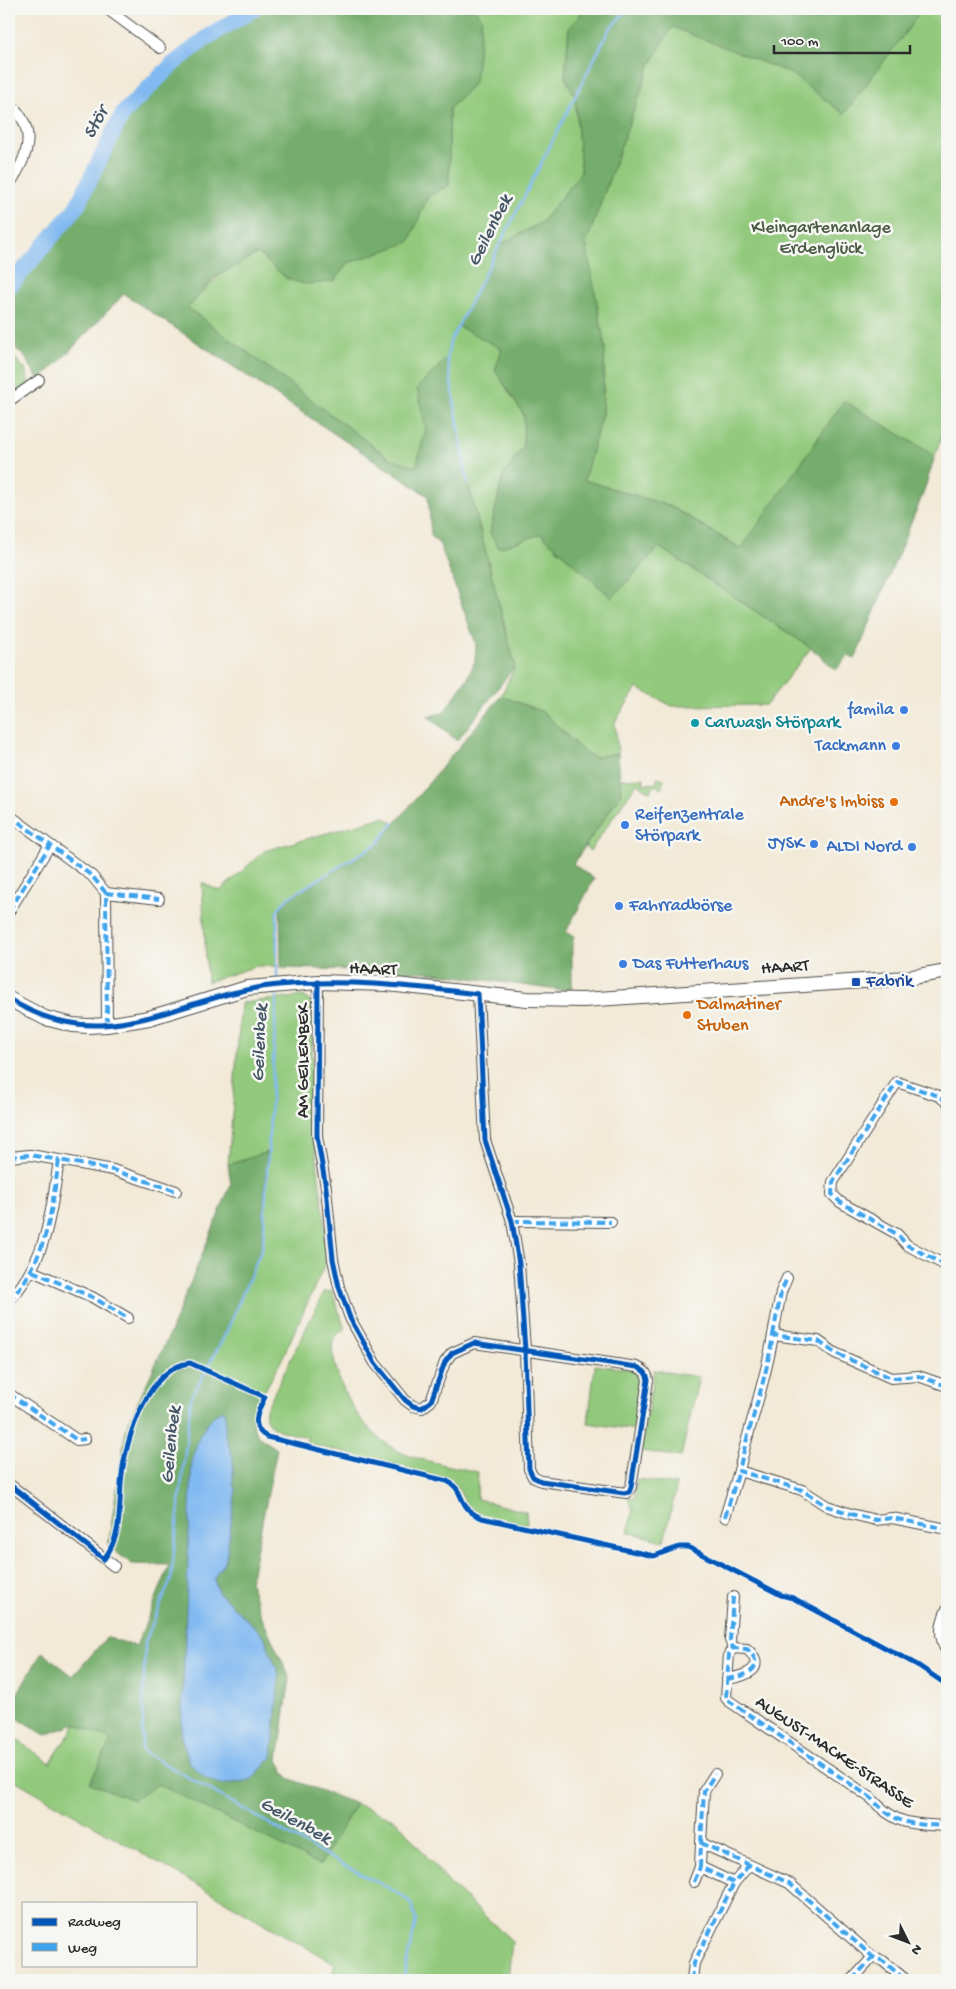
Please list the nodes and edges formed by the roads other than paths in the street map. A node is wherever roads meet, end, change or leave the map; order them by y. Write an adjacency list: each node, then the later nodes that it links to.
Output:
1 (107, 9): 2 (street)
2 (160, 48)
3 (9, 103): 4 (street)
4 (9, 185)
5 (39, 380): 6 (street)
6 (9, 401)
7 (9, 815): 8 (street)
8 (50, 845): 9 (street); 11 (street)
9 (106, 893): 10 (street); 16 (street)
10 (159, 899)
11 (9, 911)
12 (947, 971): 14 (main road, HAART)
13 (318, 982): 14 (main road, HAART); 16 (main road, HAART); 29 (street, AM GEILENBEK)
14 (478, 994): 21 (street)
15 (9, 999): 16 (main road, HAART)
16 (107, 1026)
17 (947, 1102): 23 (street)
18 (9, 1157): 19 (street)
19 (59, 1160): 20 (street); 24 (street)
20 (176, 1191)
21 (512, 1221): 22 (street); 29 (street)
22 (611, 1222)
23 (947, 1266)
24 (32, 1271): 26 (street); 27 (street)
25 (787, 1278): 28 (street)
26 (9, 1301)
27 (128, 1318)
28 (773, 1335): 30 (street); 33 (street)
29 (525, 1350): 29 (street)
30 (947, 1386)
31 (9, 1394): 32 (street)
32 (85, 1440)
33 (739, 1471): 35 (street); 36 (street)
34 (9, 1484): 37 (street)
35 (725, 1518)
36 (947, 1529)
37 (114, 1566)
38 (733, 1597): 40 (street, AUGUST-MACKE-STRASSE)
39 (947, 1609): 41 (street)
40 (734, 1648): 42 (street, AUGUST-MACKE-STRASSE); 42 (street, AUGUST-MACKE-STRASSE)
41 (947, 1652)
42 (727, 1679): 44 (street, AUGUST-MACKE-STRASSE)
43 (715, 1774): 45 (street)
44 (947, 1826)
45 (701, 1843): 46 (street); 47 (street)
46 (749, 1866): 49 (street); 50 (street)
47 (700, 1867): 48 (street); 49 (street)
48 (694, 1882)
49 (734, 1883): 51 (street)
50 (873, 1957): 52 (street); 53 (street)
51 (692, 1980)
52 (852, 1980)
53 (906, 1980)

